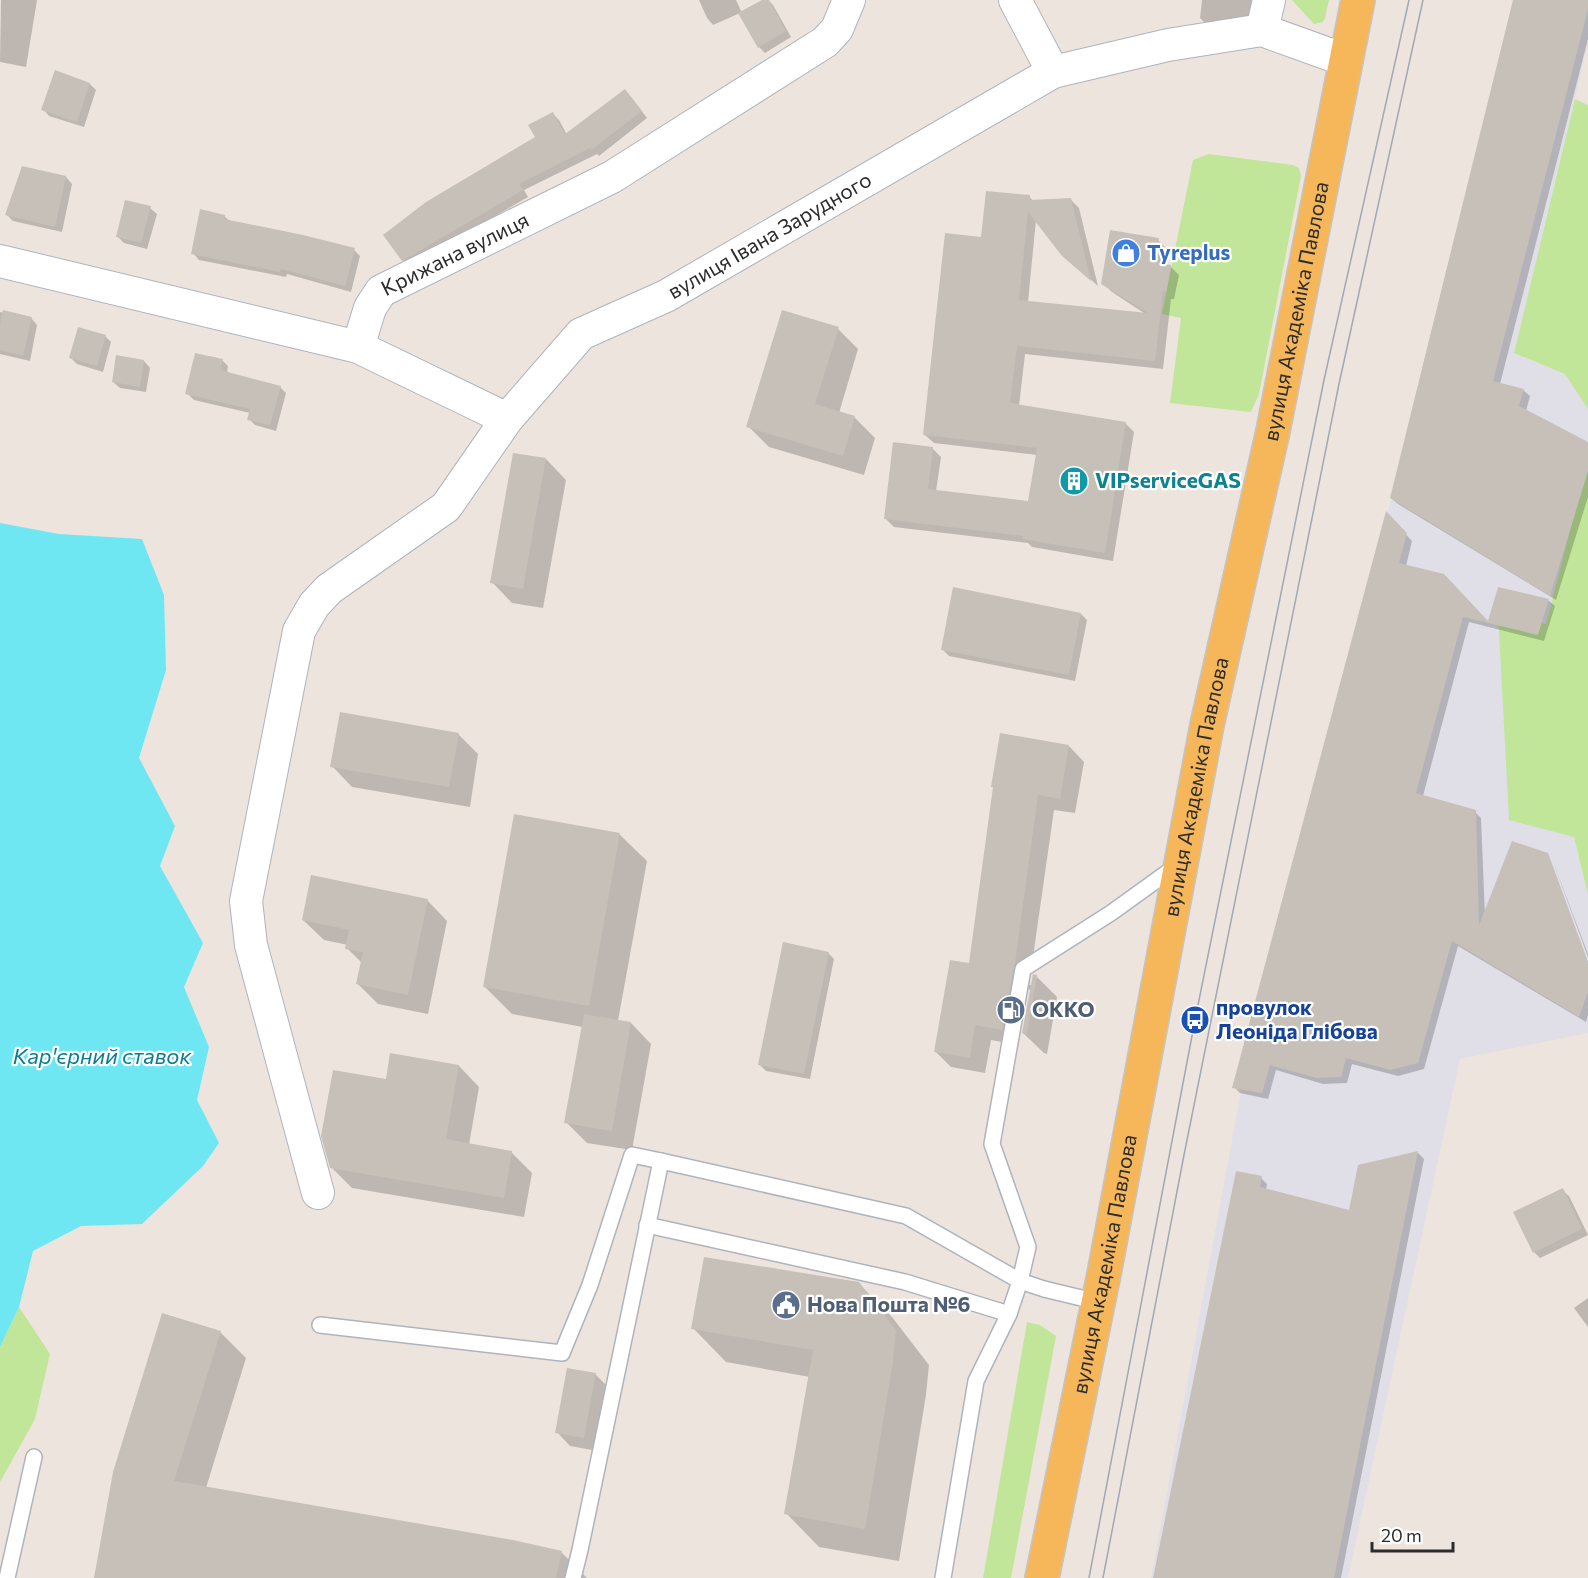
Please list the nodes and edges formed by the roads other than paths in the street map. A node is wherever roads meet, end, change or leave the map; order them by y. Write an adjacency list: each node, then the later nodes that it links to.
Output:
1 (849, 0): 9 (street, Крижана вулиця)
2 (1015, 0): 7 (street)
3 (1269, 0): 5 (street)
4 (1358, 0): 6 (main road, вулиця Академіка Павлова)
5 (1262, 30): 6 (street); 7 (street, вулиця Івана Зарудного)
6 (1345, 60): 11 (main road, вулиця Академіка Павлова)
7 (1053, 72): 10 (street, вулиця Івана Зарудного)
8 (0, 261): 9 (street)
9 (358, 347): 10 (street)
10 (507, 419): 13 (street, вулиця Івана Зарудного)
11 (1181, 862): 15 (lane); 16 (main road, вулиця Академіка Павлова)
12 (661, 1161): 14 (lane); 15 (lane); 18 (lane)
13 (318, 1193)
14 (647, 1226): 17 (lane); 21 (lane)
15 (1020, 1281): 16 (lane); 17 (lane)
16 (1098, 1302): 23 (main road, вулиця Академіка Павлова)
17 (1009, 1314): 22 (lane)
18 (320, 1325)
19 (34, 1457): 20 (lane)
20 (7, 1578)
21 (573, 1578)
22 (943, 1578)
23 (1042, 1578)

